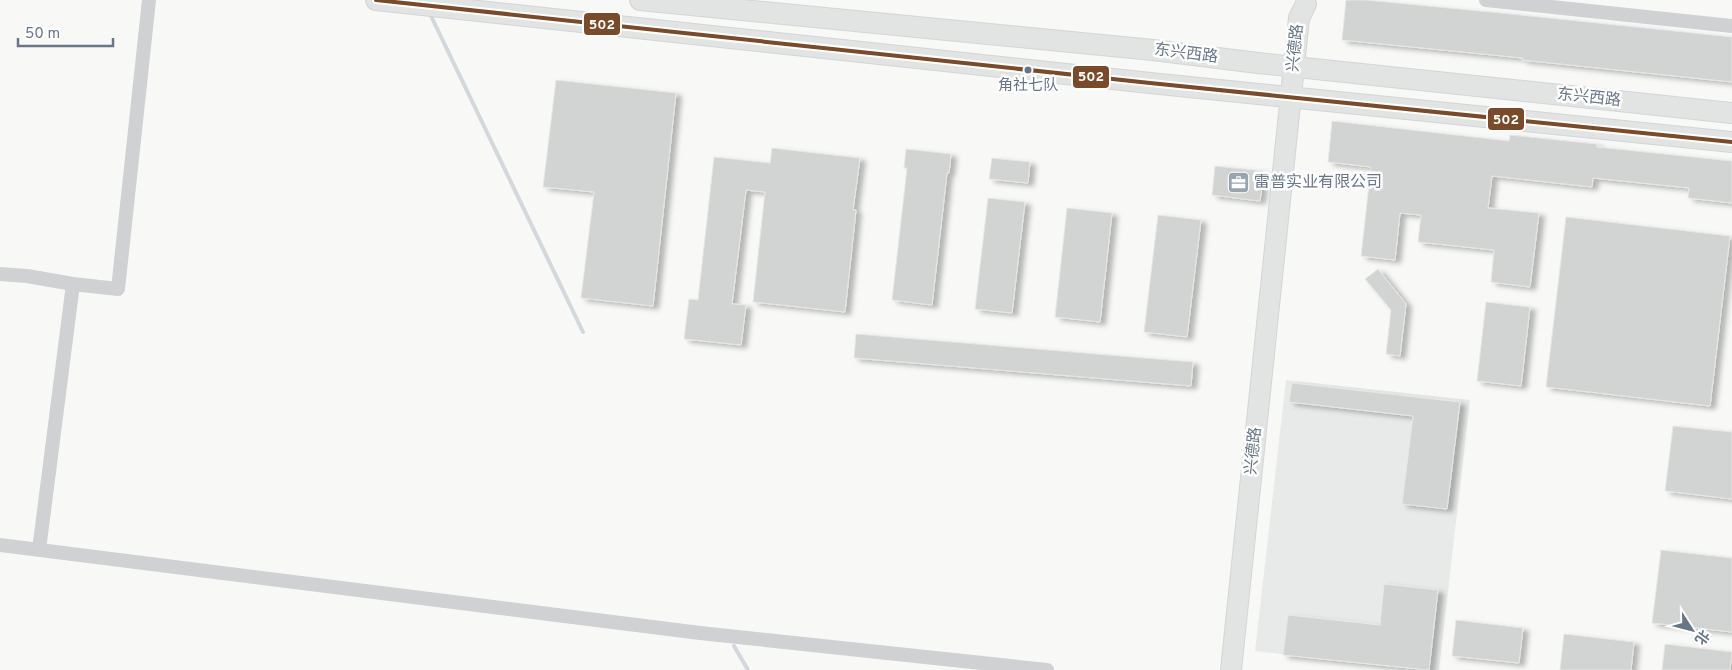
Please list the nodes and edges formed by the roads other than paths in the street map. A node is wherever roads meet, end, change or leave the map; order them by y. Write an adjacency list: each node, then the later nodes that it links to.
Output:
1 (150, 0): 13 (street)
2 (640, 0): 8 (main road, 东兴西路)
3 (1486, 0): 7 (street)
4 (382, 1): 6 (main road, 东兴西路)
5 (1306, 2): 8 (main road, 兴德路)
6 (416, 3): 9 (main road, 东兴西路)
7 (1732, 26)
8 (1299, 67): 9 (main road, 兴德路); 10 (main road, 东兴西路)
9 (1296, 97): 11 (main road, 东兴西路); 17 (main road, 兴德路); 18 (main road, 兴德路)
10 (1732, 113)
11 (1732, 142)
12 (0, 274): 13 (street)
13 (73, 284): 15 (street)
14 (0, 545): 15 (street)
15 (39, 550): 16 (street)
16 (1047, 670)
17 (1231, 670)
18 (1243, 670)

